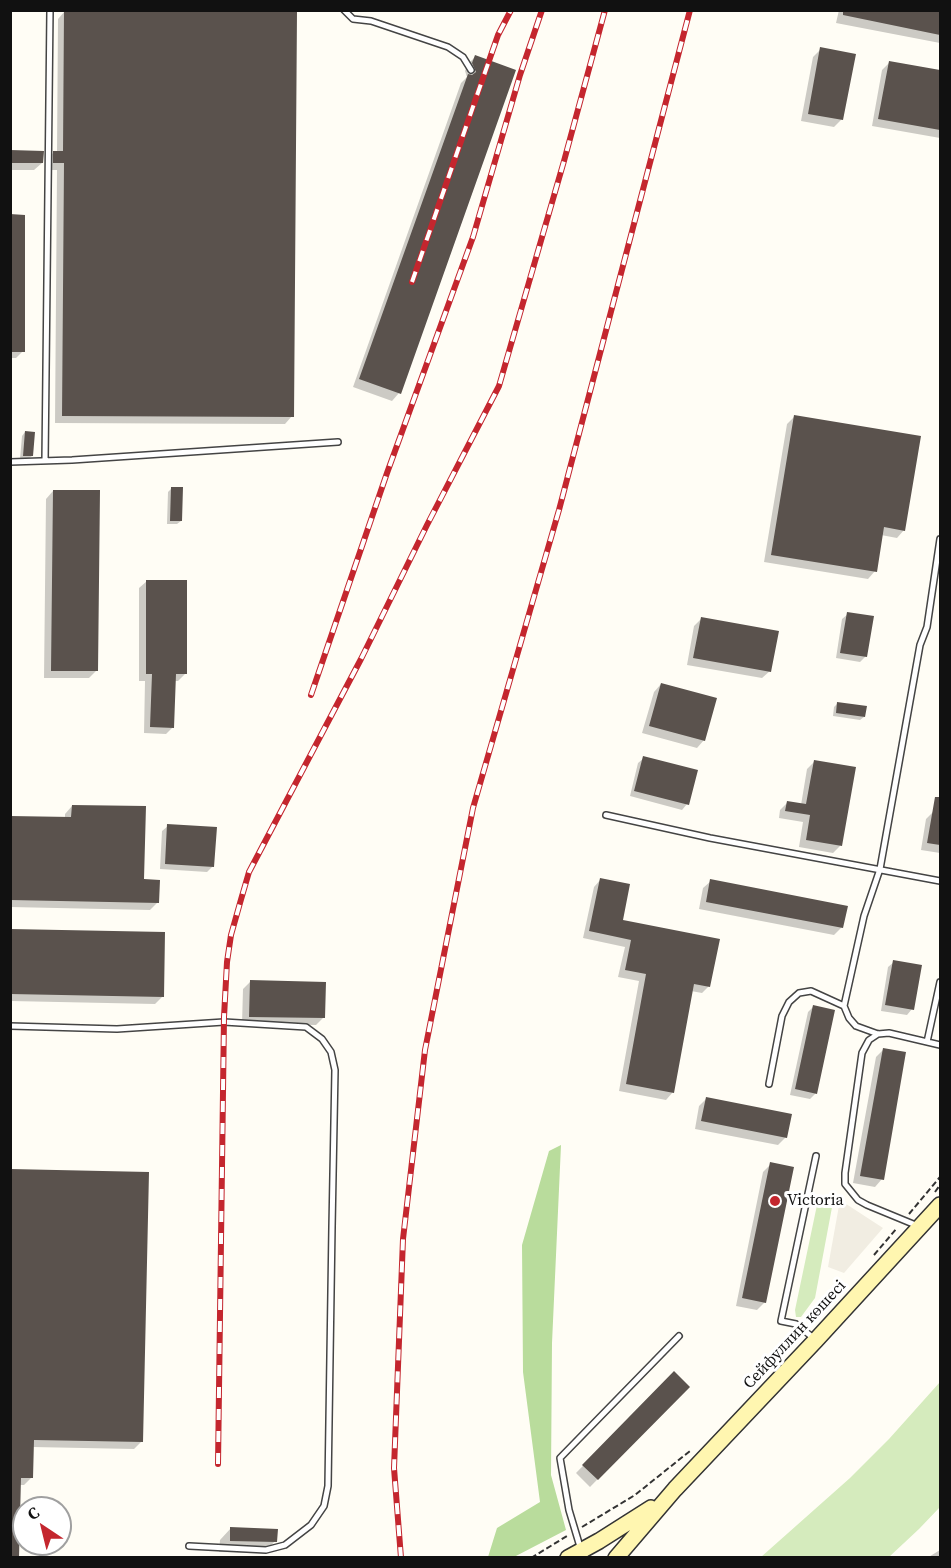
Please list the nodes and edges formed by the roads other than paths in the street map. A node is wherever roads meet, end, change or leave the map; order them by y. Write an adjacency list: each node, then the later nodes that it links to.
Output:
1 (50, 10): 5 (lane)
2 (344, 10): 3 (lane)
3 (471, 70)
4 (338, 442): 5 (lane)
5 (45, 461): 6 (lane)
6 (10, 462)
7 (940, 539): 9 (lane)
8 (606, 815): 9 (lane)
9 (880, 869): 10 (lane); 12 (lane)
10 (940, 881)
11 (940, 982): 15 (lane)
12 (844, 1006): 14 (lane); 17 (lane)
13 (10, 1026): 24 (lane)
14 (878, 1034): 15 (lane); 20 (lane)
15 (927, 1042): 16 (lane)
16 (940, 1045)
17 (769, 1084)
18 (816, 1156): 22 (lane)
19 (940, 1205): 20 (main road, Сейфуллин көшесі)
20 (921, 1227): 22 (main road, Сейфуллин көшесі)
21 (679, 1336): 25 (lane)
22 (816, 1340): 23 (main road, Сейфуллин көшесі)
23 (675, 1489): 25 (main road); 26 (main road)
24 (189, 1546)
25 (577, 1556)
26 (616, 1557)

